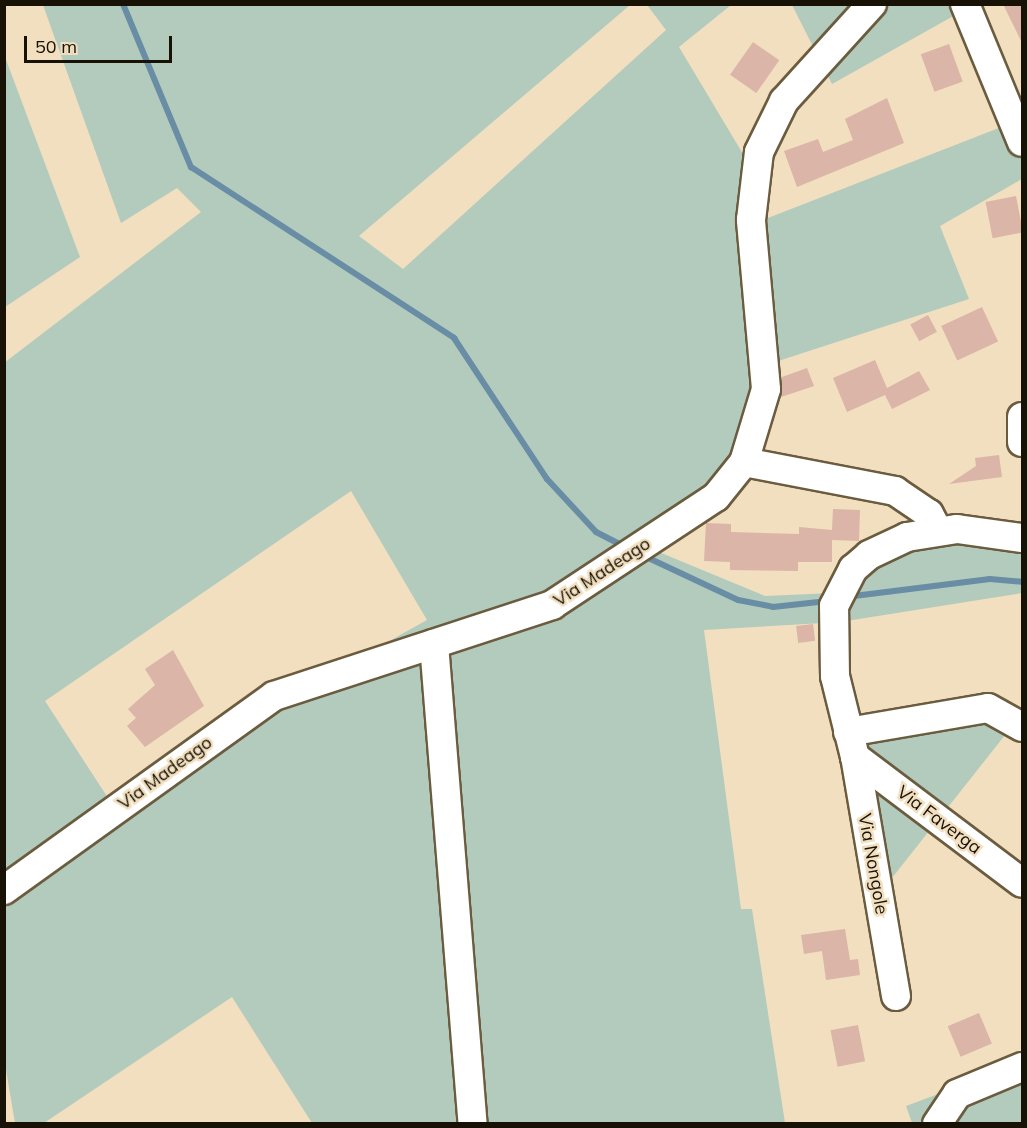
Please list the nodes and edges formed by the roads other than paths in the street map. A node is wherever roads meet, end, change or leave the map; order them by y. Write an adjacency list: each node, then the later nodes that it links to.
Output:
1 (872, 4): 6 (street, Via Madeago)
2 (965, 4): 3 (street)
3 (1023, 142)
4 (1023, 417): 5 (street)
5 (1023, 442)
6 (744, 462): 7 (street); 9 (street, Via Madeago)
7 (938, 531): 8 (street, Via Nongole); 11 (street, Via Nongole)
8 (1023, 538)
9 (434, 644): 13 (street, Via Madeago); 16 (street)
10 (1023, 727): 11 (street)
11 (852, 745): 12 (street, Via Faverga); 14 (street, Via Nongole)
12 (1023, 883)
13 (4, 890)
14 (896, 996)
15 (1023, 1067): 17 (street)
16 (473, 1124)
17 (937, 1124)

